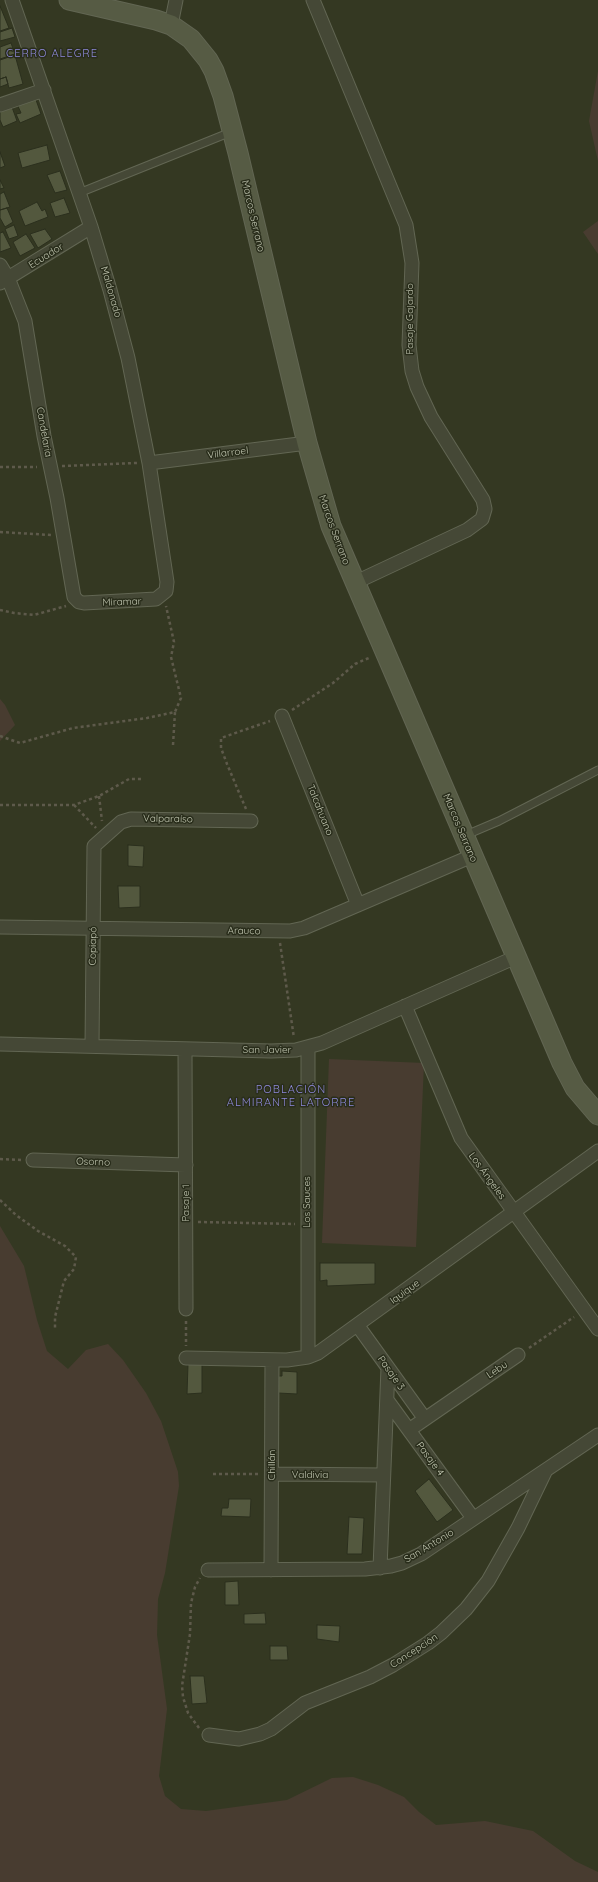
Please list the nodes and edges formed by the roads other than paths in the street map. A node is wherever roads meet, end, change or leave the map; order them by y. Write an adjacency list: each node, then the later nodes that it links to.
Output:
1 (12, 0): 6 (street, Maldonado)
2 (68, 0): 5 (street, Marcos Serrano)
3 (176, 0): 5 (street)
4 (313, 0): 15 (street, Pasaje Gajardo)
5 (171, 25): 8 (street, Marcos Serrano)
6 (44, 90): 7 (street); 9 (street, Maldonado)
7 (0, 105)
8 (233, 131): 9 (lane); 13 (street, Marcos Serrano)
9 (79, 193): 10 (street, Maldonado)
10 (91, 227): 12 (street, Ecuador); 14 (street, Maldonado)
11 (0, 265): 12 (street, Candelaria)
12 (4, 281): 17 (street, Candelaria)
13 (307, 443): 14 (street, Villarroel); 15 (street, Marcos Serrano)
14 (149, 463): 16 (street, Maldonado)
15 (354, 583): 21 (street, Marcos Serrano)
16 (164, 594): 17 (street, Miramar)
17 (79, 602)
18 (282, 716): 24 (street, Talcahuano)
19 (598, 770): 21 (lane)
20 (250, 821): 22 (street, Valparaíso)
21 (464, 836): 23 (street, Marcos Serrano)
22 (94, 846): 26 (street, Copiapó)
23 (472, 856): 24 (street, Arauco); 27 (street, Marcos Serrano)
24 (358, 905): 26 (street, Arauco)
25 (0, 927): 26 (street, Arauco)
26 (93, 928): 30 (street, Copiapó)
27 (516, 957): 28 (street, San Javier); 33 (street, Marcos Serrano)
28 (405, 1006): 32 (street, San Javier); 37 (street, Los Ángeles)
29 (0, 1044): 30 (street, San Javier)
30 (92, 1046): 31 (street, San Javier)
31 (185, 1049): 32 (street, San Javier); 36 (street, Pasaje 1)
32 (302, 1049): 42 (street, Los Sauces)
33 (598, 1115)
34 (598, 1151): 37 (street, Iquique)
35 (33, 1160): 36 (street, Osorno)
36 (186, 1165): 38 (street, Pasaje 1)
37 (514, 1212): 39 (street, Iquique); 40 (street, Los Ángeles)
38 (186, 1309)
39 (358, 1326): 42 (street, Iquique); 45 (street, Pasaje 3)
40 (598, 1329)
41 (518, 1355): 47 (street, Lebu)
42 (308, 1357): 44 (street, Iquique)
43 (186, 1358): 44 (street, Iquique)
44 (272, 1360): 51 (street, Chillán)
45 (388, 1368): 46 (street); 47 (street, Pasaje 3)
46 (386, 1400): 48 (street, Pasaje 4); 52 (street)
47 (425, 1419): 48 (street, Lebu)
48 (409, 1430): 53 (street, Pasaje 4)
49 (598, 1435): 50 (street, San Antonio)
50 (546, 1470): 53 (street, San Antonio); 57 (street, Concepción)
51 (272, 1474): 52 (street, Valdivia); 56 (street, Chillán)
52 (383, 1475): 54 (street)
53 (474, 1518): 54 (street, San Antonio)
54 (380, 1568): 56 (street, San Antonio)
55 (208, 1570): 56 (street, San Antonio)
56 (271, 1570)
57 (209, 1735)

